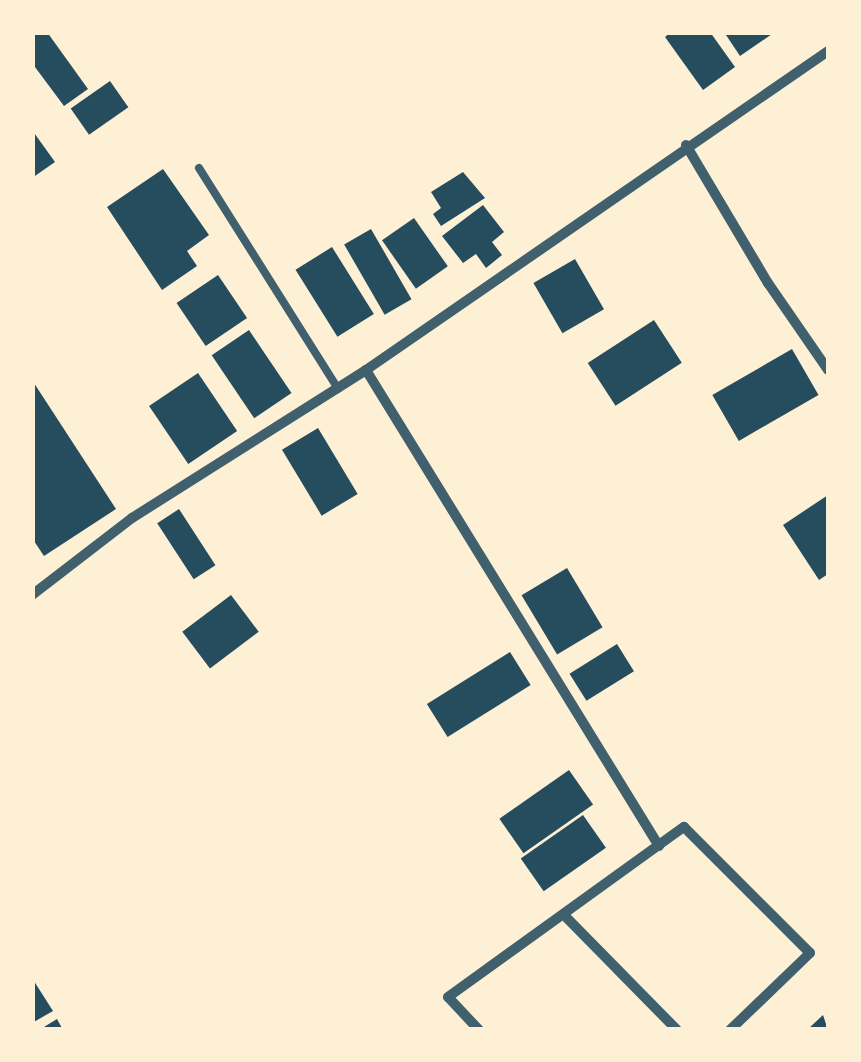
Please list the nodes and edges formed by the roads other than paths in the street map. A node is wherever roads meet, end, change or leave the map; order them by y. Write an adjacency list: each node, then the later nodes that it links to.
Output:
1 (828, 51): 2 (street)
2 (686, 145): 4 (street); 5 (street)
3 (199, 168): 6 (lane)
4 (366, 370): 6 (street); 8 (street)
5 (828, 370)
6 (338, 389): 7 (street)
7 (32, 595)
8 (659, 846): 9 (street); 12 (street)
9 (564, 915): 10 (street); 11 (street)
10 (479, 1030)
11 (676, 1030)
12 (730, 1030)

